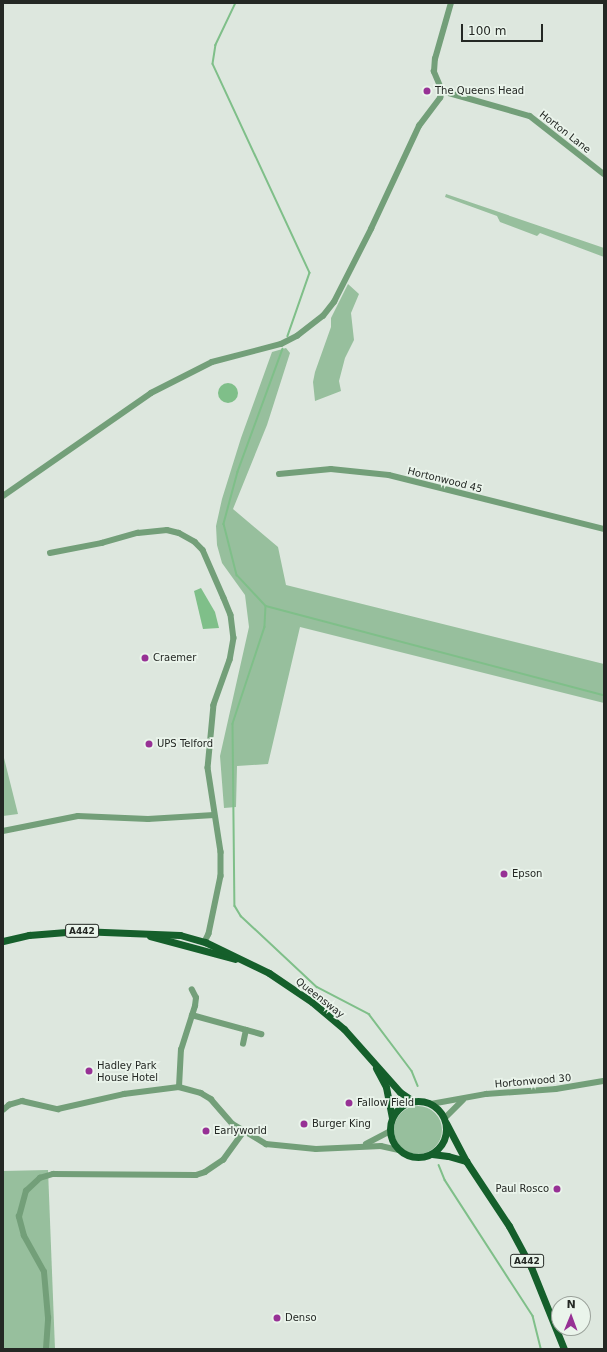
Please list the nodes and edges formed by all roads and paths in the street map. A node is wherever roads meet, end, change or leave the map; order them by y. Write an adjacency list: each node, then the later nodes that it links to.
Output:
1 (452, 3): 2 (street)
2 (442, 91): 3 (street, Horton Lane); 5 (street)
3 (604, 174)
4 (279, 474): 6 (street, Hortonwood 45)
5 (3, 496)
6 (604, 529)
7 (50, 552): 8 (street)
8 (214, 815): 9 (street); 12 (street)
9 (3, 831)
10 (143, 933): 11 (main road, Queensway / A442); 12 (main road, Queensway / A442); 13 (main road, Queensway / A442)
11 (3, 941)
12 (205, 942): 13 (main road); 14 (main road, Queensway / A442)
13 (202, 951): 14 (main road, Queensway / A442)
14 (246, 962): 20 (main road, Queensway / A442)
15 (192, 990): 16 (street)
16 (192, 1015): 17 (street); 22 (street)
17 (246, 1030): 18 (street); 19 (street)
18 (261, 1034)
19 (243, 1044)
20 (373, 1061): 24 (main road, Queensway / A442); 27 (main road, Queensway / A442)
21 (604, 1081): 23 (street, Hortonwood 30)
22 (179, 1087): 26 (street); 30 (street)
23 (464, 1099): 25 (street, Hortonwood 30); 28 (street)
24 (413, 1101): 25 (main road, A442); 27 (main road)
25 (431, 1104): 28 (main road, A442)
26 (3, 1110)
27 (392, 1117): 29 (main road, A442)
28 (445, 1121): 33 (main road); 34 (main road, A442)
29 (390, 1131): 31 (street); 32 (main road)
30 (243, 1132): 31 (street); 35 (street)
31 (362, 1145): 32 (street)
32 (398, 1150): 33 (main road)
33 (432, 1154): 34 (main road)
34 (466, 1161): 36 (main road, A442)
35 (46, 1349)
36 (564, 1349)

